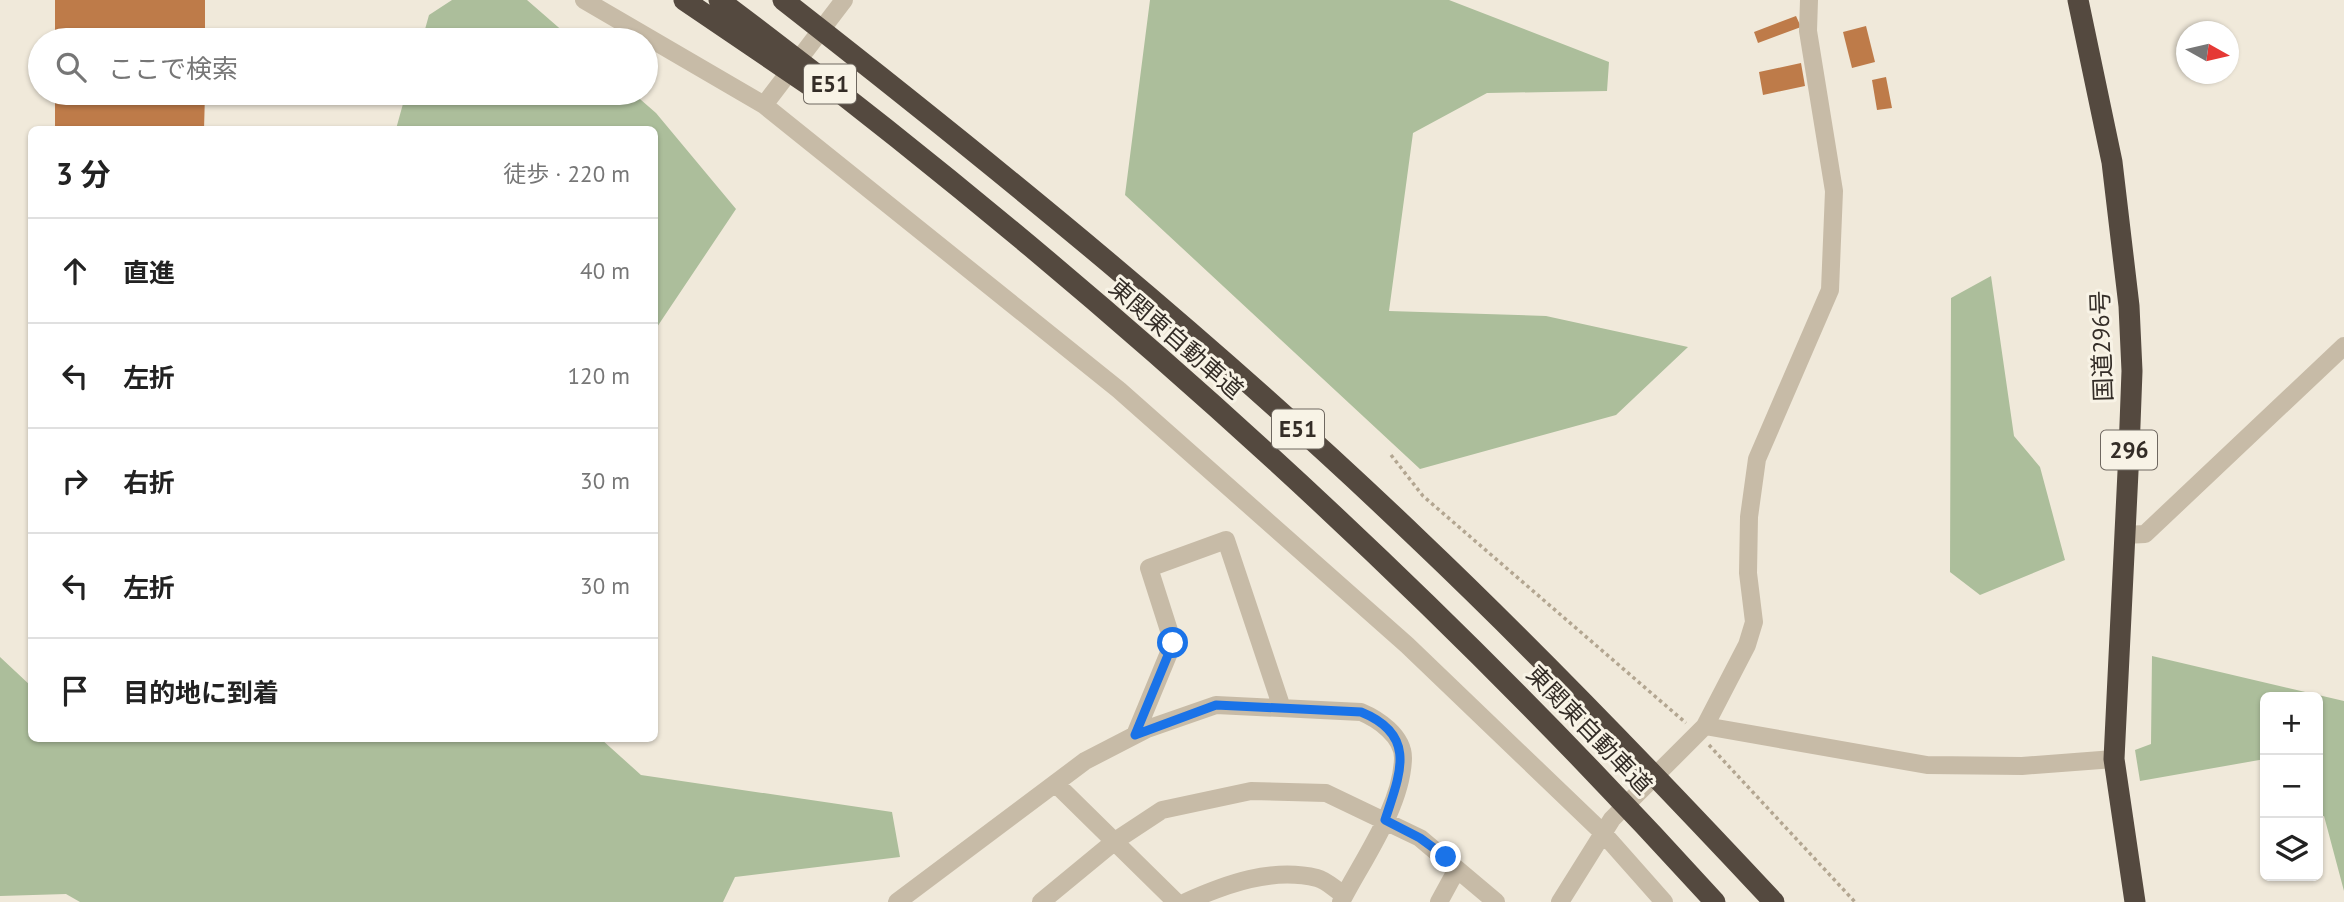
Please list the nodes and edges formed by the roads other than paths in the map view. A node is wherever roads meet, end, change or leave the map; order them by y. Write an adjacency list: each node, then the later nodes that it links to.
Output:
1 (584, 0): 8 (street)
2 (684, 0): 11 (highway)
3 (719, 0): 11 (highway, 東関東自動車道 / E51)
4 (783, 0): 33 (highway, 東関東自動車道 / E51)
5 (844, 0): 10 (street)
6 (1809, 0): 15 (street)
7 (2078, 0): 13 (highway, 国道296号 / 296)
8 (632, 28)
9 (658, 43): 10 (street)
10 (764, 105): 20 (street)
11 (938, 172): 32 (highway, 東関東自動車道 / E51)
12 (2344, 346): 13 (street)
13 (2125, 535): 17 (highway, 国道296号 / 296)
14 (1282, 708): 16 (street); 16 (street); 19 (street)
15 (1697, 733): 17 (street); 20 (street)
16 (1135, 735): 18 (street)
17 (2114, 758): 34 (highway, 国道296号 / 296)
18 (1056, 784): 21 (street); 25 (street)
19 (1385, 820): 21 (street); 22 (street); 23 (street)
20 (1607, 826): 30 (street); 31 (street)
21 (1115, 841): 26 (street); 27 (street)
22 (1457, 869): 24 (street); 29 (street)
23 (1343, 899): 28 (street)
24 (1493, 901)
25 (897, 902)
26 (1041, 902)
27 (1176, 902)
28 (1186, 902)
29 (1439, 902)
30 (1560, 902)
31 (1664, 902)
32 (1714, 902)
33 (1774, 902)
34 (2135, 902)

